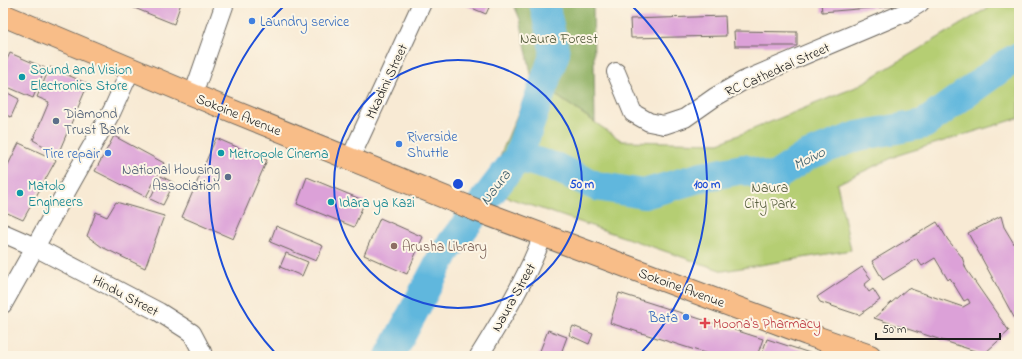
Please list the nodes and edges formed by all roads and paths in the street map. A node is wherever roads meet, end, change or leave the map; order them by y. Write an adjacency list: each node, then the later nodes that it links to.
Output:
1 (225, 3): 7 (street)
2 (422, 3): 8 (street, Mkadini Street)
3 (920, 3): 6 (street, RC Cathedral Street)
4 (3, 16): 5 (main road, Sokoine Avenue)
5 (131, 69): 7 (main road, Sokoine Avenue); 11 (street)
6 (616, 72)
7 (192, 95): 8 (main road, Sokoine Avenue)
8 (350, 159): 10 (main road, Sokoine Avenue)
9 (3, 233): 11 (street, Hindu Street)
10 (543, 235): 14 (street, Naura Street); 15 (main road, Sokoine Avenue)
11 (35, 247): 12 (street); 13 (street, Hindu Street)
12 (3, 304)
13 (203, 356)
14 (479, 356)
15 (870, 356)

